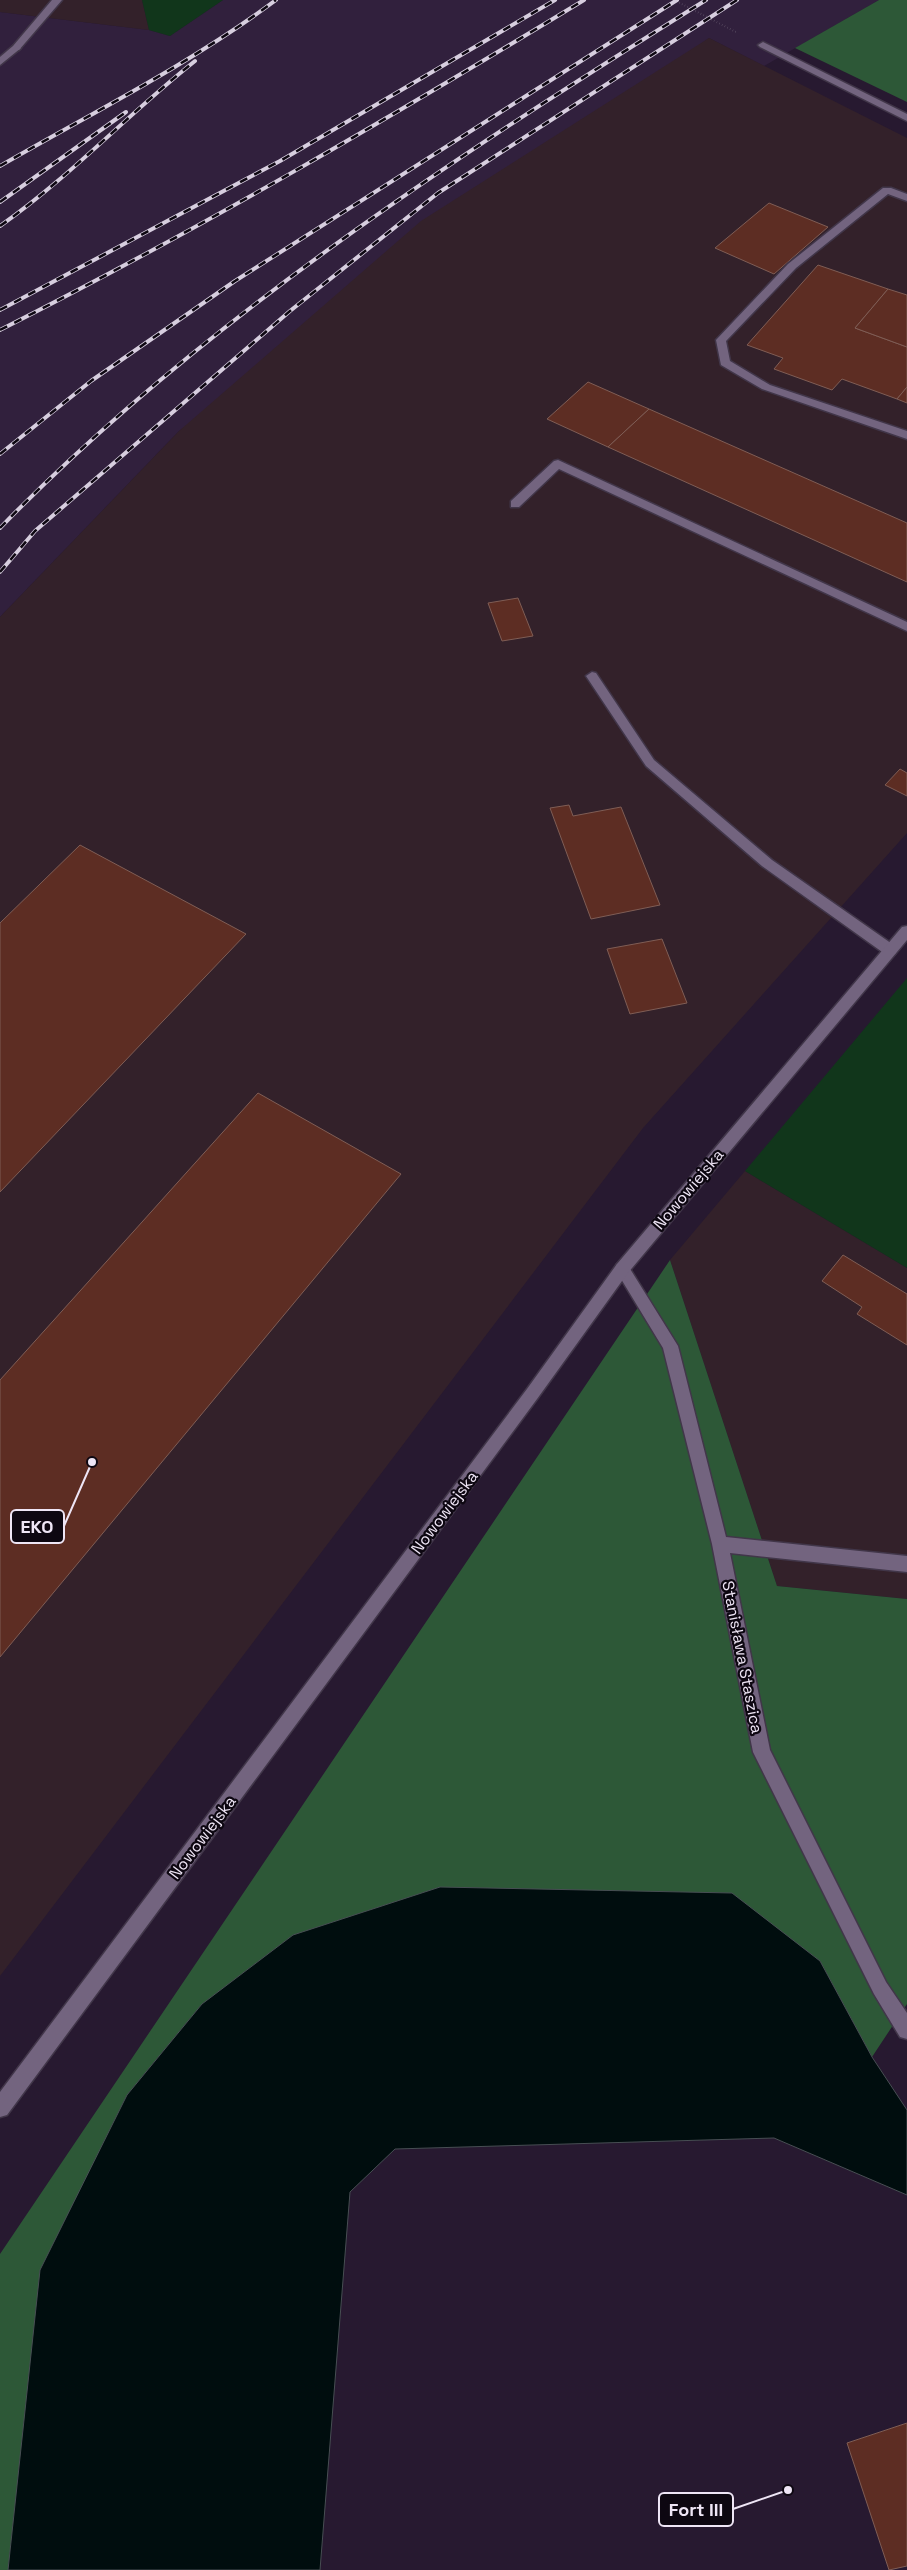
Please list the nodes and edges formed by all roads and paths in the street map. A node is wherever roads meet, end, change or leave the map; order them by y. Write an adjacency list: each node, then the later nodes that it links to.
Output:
1 (57, 0): 4 (street)
2 (674, 0): 3 (path)
3 (762, 45): 5 (street)
4 (0, 62)
5 (907, 118)
6 (907, 198): 7 (street)
7 (907, 435)
8 (515, 504): 9 (street)
9 (907, 627)
10 (592, 676): 12 (street)
11 (907, 931): 12 (street, Nowowiejska)
12 (890, 950): 13 (street, Nowowiejska)
13 (622, 1269): 14 (street, Stanisława Staszica); 17 (street, Nowowiejska)
14 (720, 1544): 15 (street); 16 (street, Stanisława Staszica)
15 (907, 1564)
16 (907, 2030)
17 (0, 2108)

